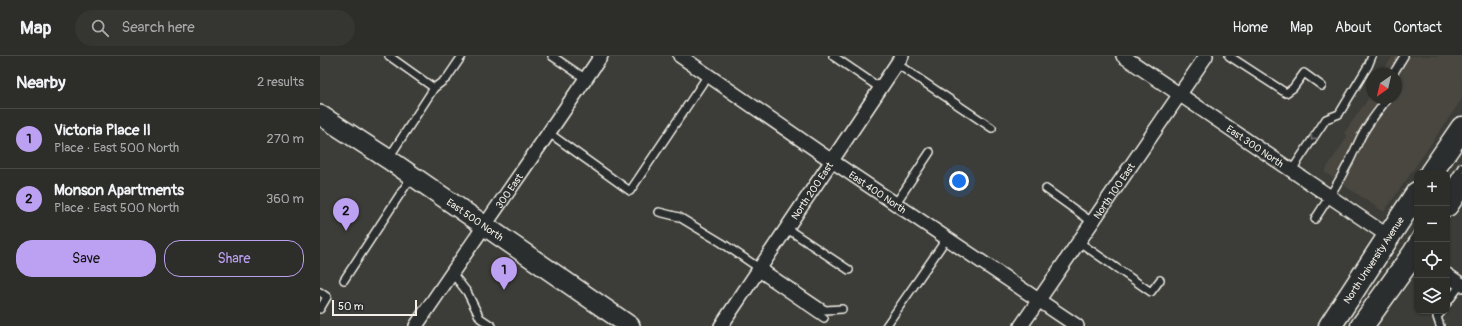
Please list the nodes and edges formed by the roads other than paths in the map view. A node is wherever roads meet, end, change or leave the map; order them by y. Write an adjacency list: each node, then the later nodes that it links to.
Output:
1 (389, 56): 17 (lane)
2 (462, 56): 17 (lane)
3 (552, 56): 15 (lane)
4 (601, 56): 15 (street, 300 East)
5 (680, 56): 14 (street, East 400 North)
6 (833, 56): 18 (lane)
7 (1123, 56): 19 (street, East 300 North)
8 (1206, 56): 19 (street, North 100 East)
9 (1229, 56): 16 (lane)
10 (1372, 56): 29 (lane, one-way to 29)
11 (1404, 56): 13 (lane)
12 (897, 59): 18 (street, North 200 East); 22 (lane)
13 (1397, 68)
14 (708, 75): 24 (lane); 27 (street, East 400 North)
15 (586, 79): 24 (street, 300 East)
16 (1322, 86)
17 (434, 88): 26 (lane)
18 (880, 88): 27 (street, North 200 East)
19 (1180, 95): 29 (street, East 300 North); 39 (street, North 100 East)
20 (1384, 104): 34 (lane)
21 (320, 116): 26 (street, East 500 North)
22 (992, 128)
23 (1462, 128): 30 (highway)
24 (549, 133): 40 (street, 300 East)
25 (930, 152): 36 (lane)
26 (388, 159): 31 (street, East 500 North)
27 (832, 161): 36 (street, East 400 North); 41 (street, North 200 East)
28 (1462, 167): 33 (lane)
29 (1292, 170): 34 (street, East 300 North)
30 (1433, 170)
31 (412, 176): 40 (street, East 500 North); 50 (lane)
32 (1046, 189): 39 (lane)
33 (1453, 191)
34 (1330, 196): 38 (lane); 42 (street, East 300 North)
35 (1414, 197): 42 (highway, North University Avenue)
36 (896, 203): 43 (street, East 400 North)
37 (659, 212): 46 (lane)
38 (1315, 219)
39 (1092, 222): 44 (street, North 100 East)
40 (484, 225): 48 (street, 300 East); 62 (street, East 500 North)
41 (786, 228): 46 (street, North 200 East); 47 (lane)
42 (1388, 236): 67 (highway, North University Avenue)
43 (947, 238): 54 (street, East 400 North); 64 (lane)
44 (1079, 242): 51 (lane); 54 (street, North 100 East)
45 (1414, 248): 68 (highway)
46 (759, 268): 57 (lane); 59 (lane); 63 (street, North 200 East)
47 (849, 270)
48 (452, 273): 60 (street, 300 East); 61 (lane)
49 (1450, 277): 52 (street)
50 (344, 280)
51 (1160, 280)
52 (1461, 284): 55 (lane)
53 (320, 292): 56 (lane)
54 (1039, 300): 65 (street, North 100 East); 66 (street, East 400 North)
55 (1450, 300)
56 (320, 309)
57 (842, 309)
58 (1440, 314): 69 (lane)
59 (824, 318)
60 (416, 326)
61 (492, 326)
62 (630, 326)
63 (721, 326)
64 (886, 326)
65 (1021, 326)
66 (1077, 326)
67 (1330, 326)
68 (1362, 326)
69 (1440, 326)

